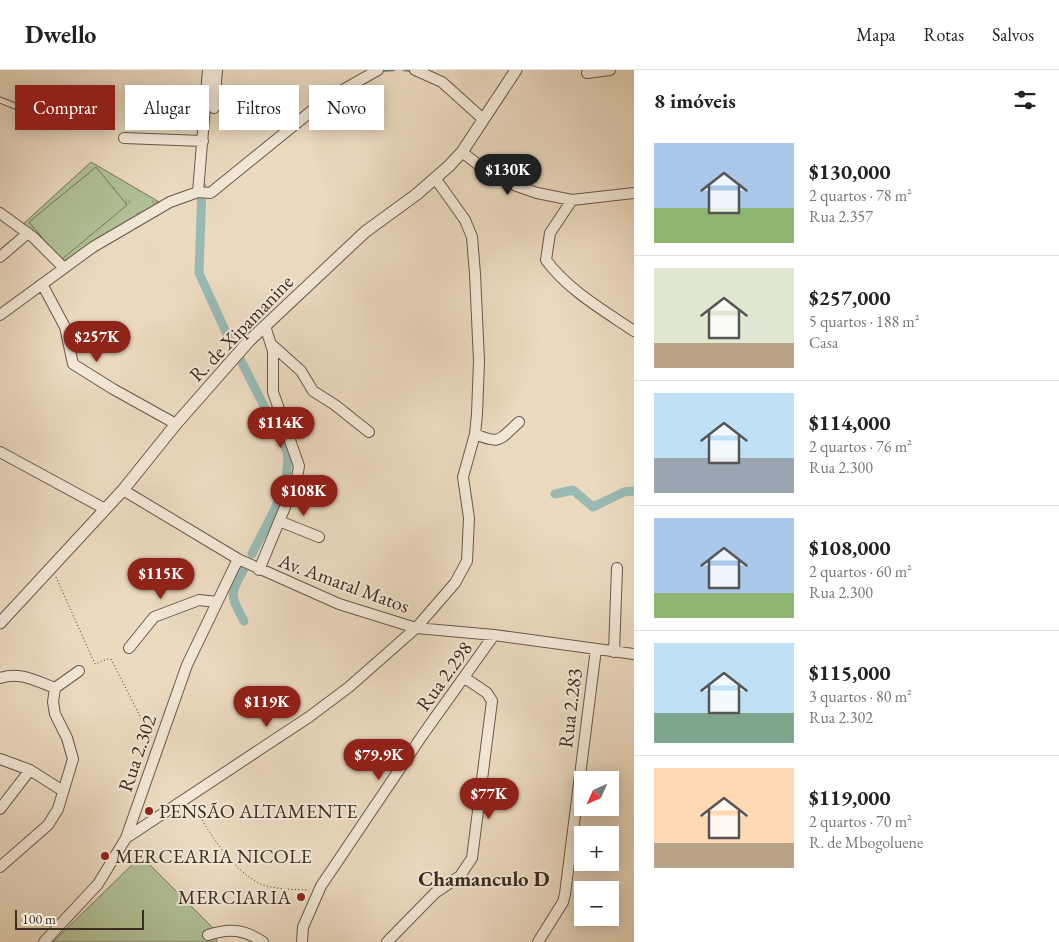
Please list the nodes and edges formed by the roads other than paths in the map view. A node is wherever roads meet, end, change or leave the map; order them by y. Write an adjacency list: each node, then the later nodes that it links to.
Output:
1 (208, 70): 10 (street)
2 (217, 70): 10 (street)
3 (378, 70): 16 (street)
4 (415, 70): 11 (street)
5 (516, 70): 11 (street, R. de Xipamanine)
6 (610, 70): 7 (street)
7 (587, 73)
8 (0, 100): 9 (lane)
9 (15, 106)
10 (210, 108): 13 (street)
11 (483, 119): 14 (street, R. de Xipamanine)
12 (124, 138): 13 (street)
13 (203, 141): 16 (street)
14 (462, 152): 15 (street, R. de Xipamanine); 18 (street)
15 (435, 178): 25 (street, R. de Xipamanine); 31 (street)
16 (198, 192): 22 (street)
17 (634, 193): 18 (street)
18 (572, 200): 26 (street)
19 (0, 213): 20 (street)
20 (28, 233): 21 (street); 22 (street)
21 (0, 257)
22 (63, 268): 23 (street)
23 (42, 284): 24 (street); 29 (street)
24 (0, 315)
25 (265, 326): 27 (street); 29 (street, R. de Xipamanine)
26 (634, 331)
27 (271, 344): 30 (street); 35 (street)
28 (519, 422): 31 (street)
29 (176, 424): 33 (street, R. de Xipamanine)
30 (369, 432)
31 (475, 434): 42 (street)
32 (0, 452): 34 (street)
33 (123, 490): 34 (street, R. de Xipamanine); 37 (street, Av. Amaral Matos)
34 (105, 509): 41 (street, R. de Xipamanine)
35 (279, 521): 36 (street); 39 (street)
36 (319, 536)
37 (238, 559): 39 (street, Av. Amaral Matos); 40 (street, Rua 2.302)
38 (618, 568): 46 (street)
39 (259, 570): 42 (street, Av. Amaral Matos)
40 (217, 602): 44 (street); 56 (street, Rua 2.302)
41 (0, 623)
42 (416, 628): 43 (street, Av. Amaral Matos); 56 (street)
43 (494, 635): 45 (street, Av. Amaral Matos); 50 (street, Rua 2.298)
44 (129, 648)
45 (596, 650): 46 (street, Av. Amaral Matos); 63 (street, Rua 2.283)
46 (614, 652): 47 (street, Av. Amaral Matos)
47 (634, 654)
48 (79, 671): 51 (street)
49 (0, 678): 51 (street)
50 (465, 678): 61 (street, Rua 2.298); 62 (street)
51 (55, 688): 54 (street)
52 (0, 759): 53 (street)
53 (30, 770): 54 (street); 55 (street)
54 (63, 791): 57 (street)
55 (0, 809)
56 (126, 838): 59 (street, Rua 2.302)
57 (0, 867)
58 (208, 936): 60 (street)
59 (44, 942)
60 (263, 942)
61 (302, 942)
62 (388, 942)
63 (538, 942)

